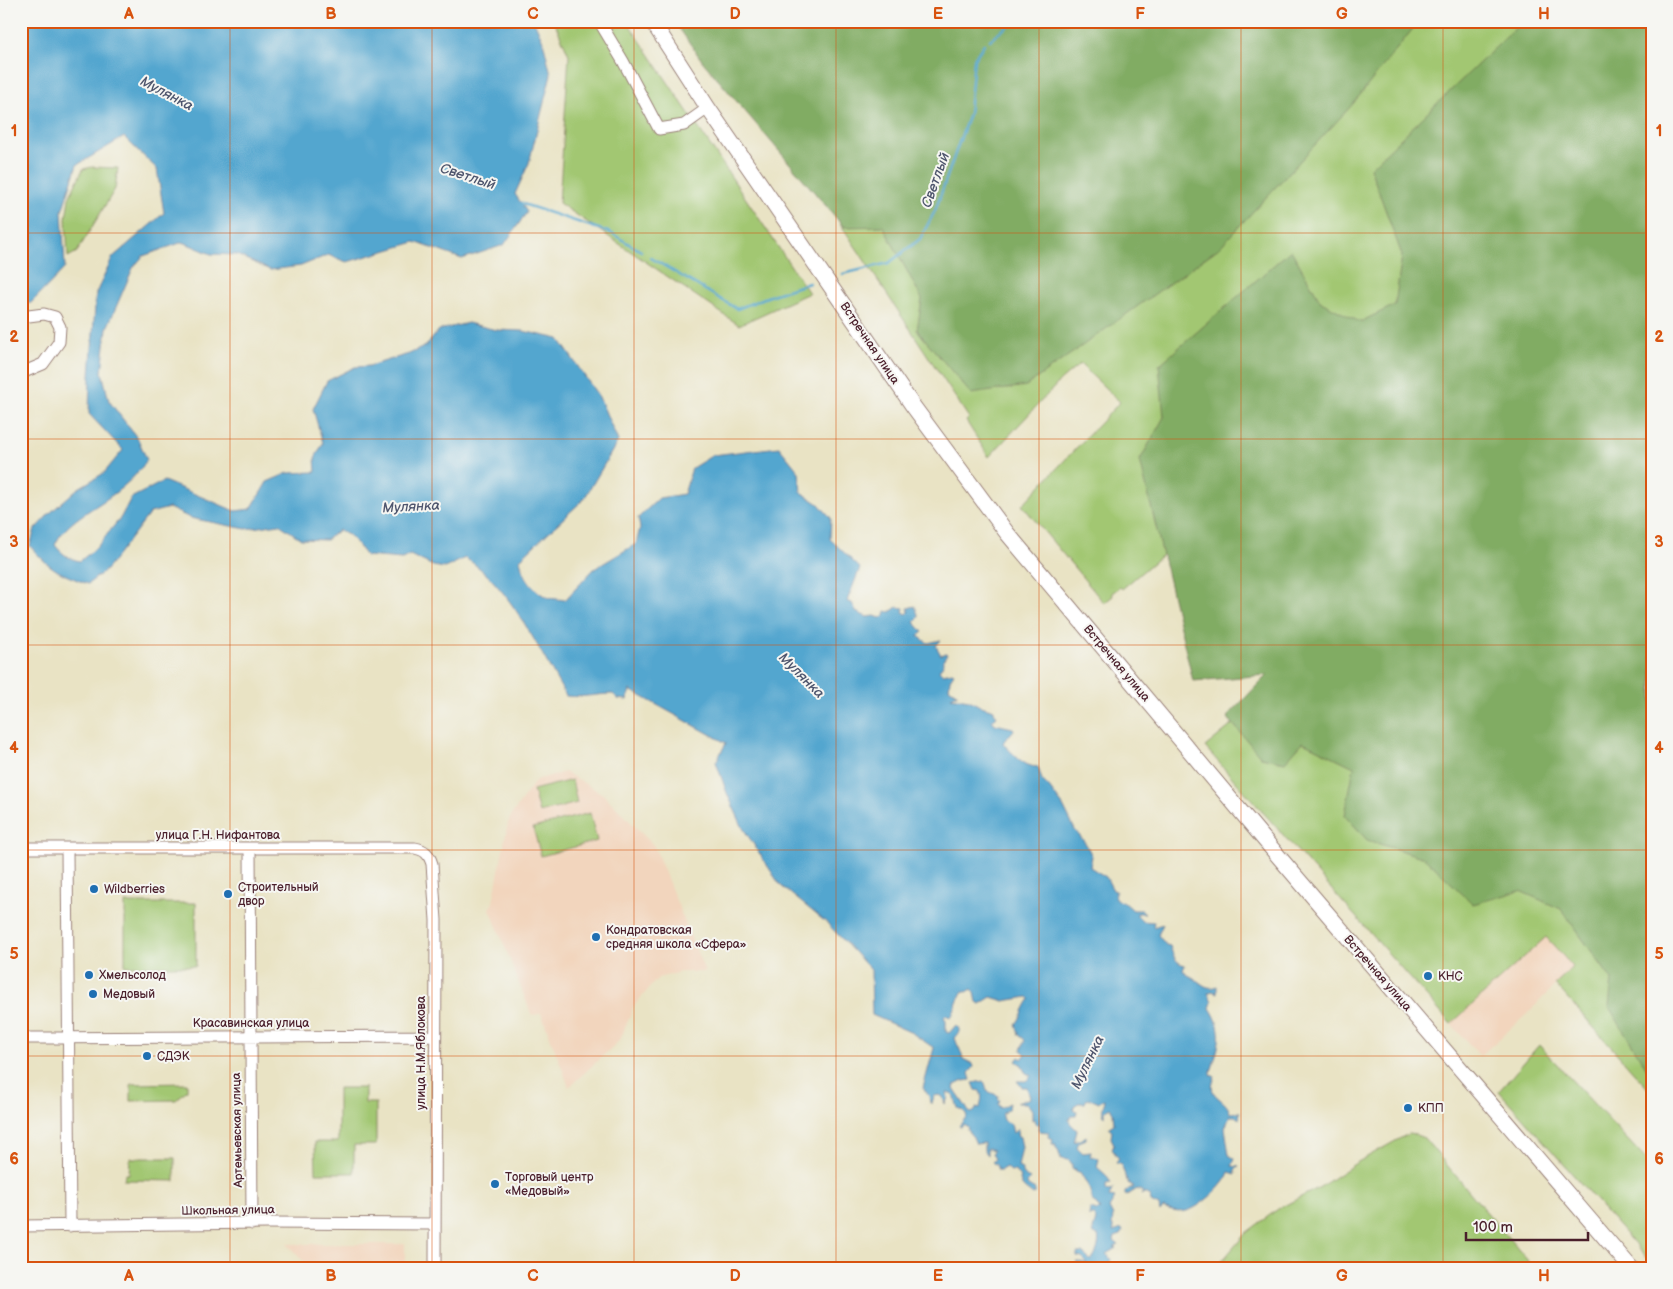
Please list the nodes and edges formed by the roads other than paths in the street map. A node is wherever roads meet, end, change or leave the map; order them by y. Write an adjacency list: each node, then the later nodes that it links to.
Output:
1 (599, 21): 3 (street)
2 (652, 21): 3 (main road, Встречная улица)
3 (708, 108): 19 (main road, Встречная улица)
4 (21, 317): 5 (street)
5 (21, 376)
6 (21, 848): 9 (street, улица Г.Н. Нифантова)
7 (250, 848): 8 (street, улица Г.Н. Нифантова); 9 (street, улица Г.Н. Нифантова); 10 (street, Артемьевская улица)
8 (415, 848): 11 (street, улица Н.М.Яблокова)
9 (67, 849): 12 (street)
10 (250, 1036): 11 (street, Красавинская улица); 12 (street, Красавинская улица); 14 (street, Артемьевская улица)
11 (434, 1036): 15 (street, улица Н.М.Яблокова)
12 (68, 1037): 13 (street, Красавинская улица); 17 (street)
13 (21, 1038)
14 (252, 1224): 15 (street, Школьная улица); 17 (street, Школьная улица)
15 (435, 1224): 18 (street, улица Н.М.Яблокова)
16 (21, 1226): 17 (street, Школьная улица)
17 (70, 1226)
18 (435, 1268)
19 (1630, 1268)

